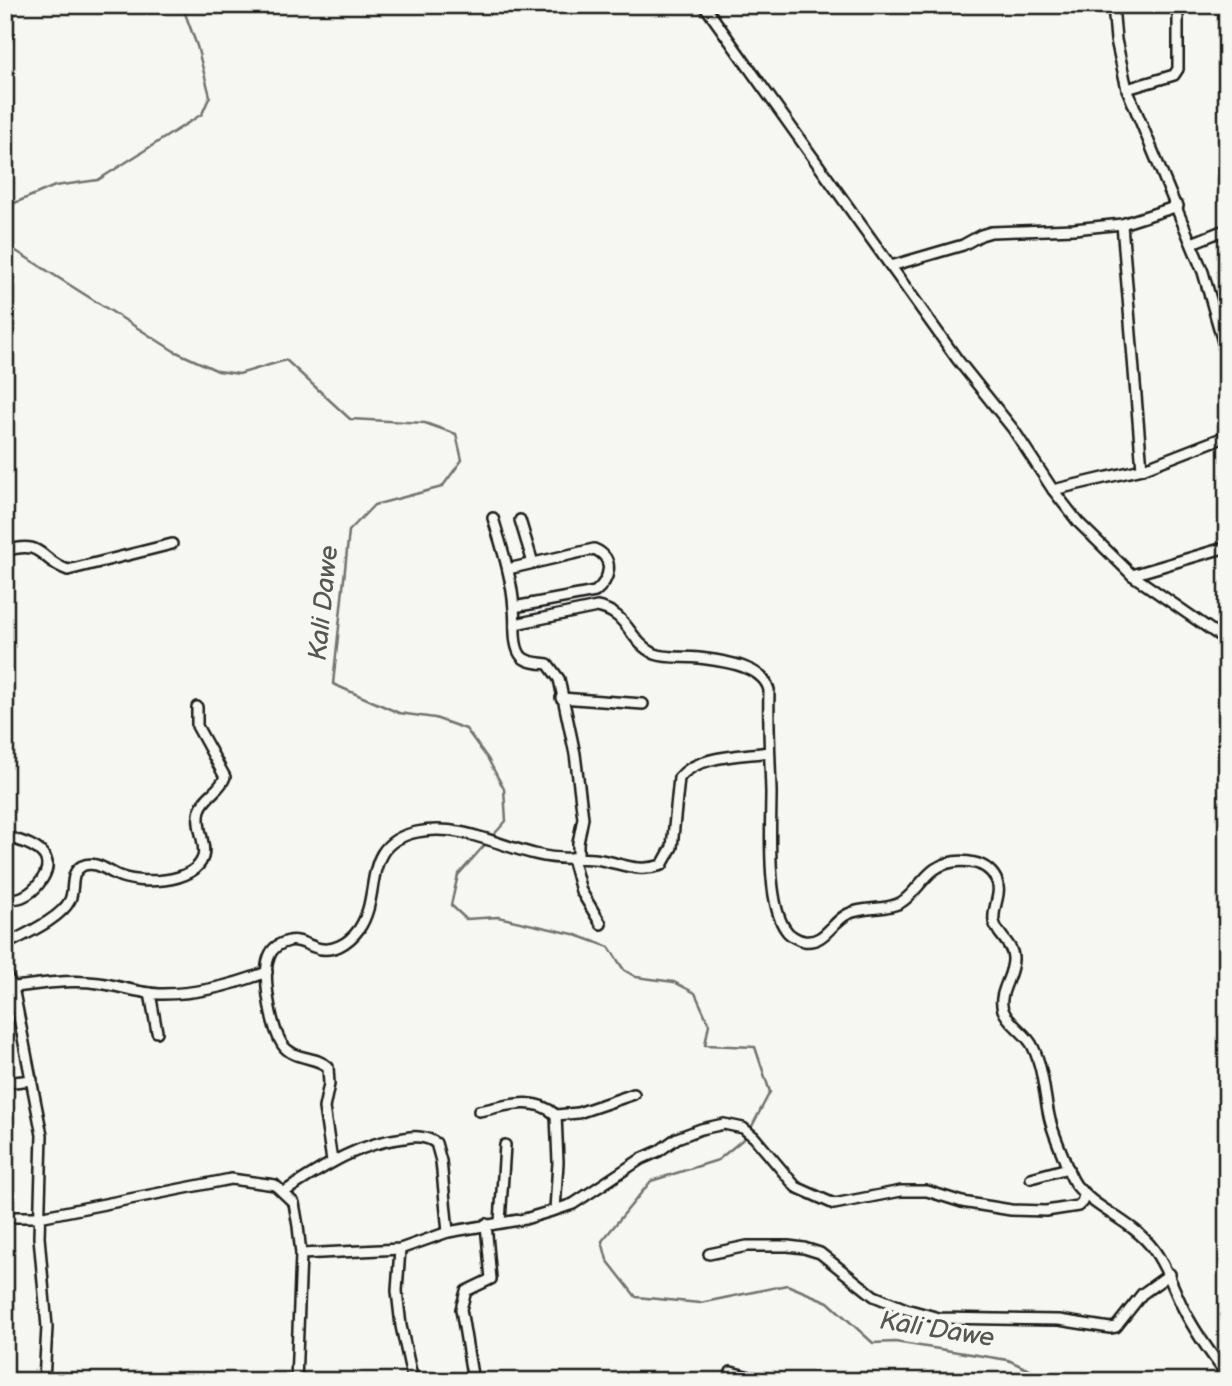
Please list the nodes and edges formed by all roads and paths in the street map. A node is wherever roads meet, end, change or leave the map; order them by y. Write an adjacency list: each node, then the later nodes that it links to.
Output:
1 (704, 5): 9 (street)
2 (1113, 5): 4 (street)
3 (1178, 5): 4 (street)
4 (1127, 89): 5 (street)
5 (1178, 206): 6 (street); 8 (street)
6 (1122, 224): 9 (street); 13 (street)
7 (1227, 229): 8 (street)
8 (1192, 243): 10 (street)
9 (891, 267): 14 (street)
10 (1222, 319): 11 (street)
11 (1227, 356)
12 (1227, 436): 13 (street)
13 (1142, 469): 14 (street)
14 (1053, 490): 22 (street)
15 (493, 518): 21 (street)
16 (520, 520): 20 (street)
17 (172, 544): 19 (street)
18 (1227, 547): 22 (street)
19 (5, 551)
20 (533, 563): 21 (street); 23 (street)
21 (508, 569): 23 (street)
22 (1132, 575): 25 (street)
23 (514, 607): 24 (street)
24 (515, 624): 26 (street); 29 (street)
25 (1227, 641)
26 (561, 698): 27 (street); 31 (street)
27 (643, 704)
28 (197, 707): 34 (street)
29 (769, 752): 31 (street); 47 (street)
30 (5, 836): 32 (street)
31 (575, 858): 33 (street); 35 (street)
32 (5, 900)
33 (601, 924)
34 (5, 946)
35 (267, 972): 38 (street); 46 (street)
36 (5, 974): 37 (street)
37 (13, 987): 38 (street); 40 (street)
38 (150, 993): 39 (street)
39 (157, 1032)
40 (32, 1080): 41 (street); 53 (street)
41 (5, 1083)
42 (634, 1094): 44 (street)
43 (479, 1111): 44 (street)
44 (556, 1115): 51 (street)
45 (505, 1145): 54 (street)
46 (332, 1161): 49 (street); 56 (street)
47 (1068, 1168): 48 (street); 50 (street)
48 (1031, 1178)
49 (284, 1192): 53 (street); 58 (street)
50 (1085, 1193): 51 (street); 60 (street)
51 (555, 1209): 54 (street)
52 (5, 1217): 53 (street)
53 (39, 1217): 63 (street)
54 (500, 1222): 55 (street)
55 (486, 1224): 56 (street); 66 (street)
56 (448, 1232): 57 (street)
57 (400, 1249): 58 (street); 65 (street)
58 (301, 1254): 64 (street)
59 (709, 1254): 60 (street)
60 (1170, 1274): 62 (street)
61 (731, 1372): 67 (street)
62 (1227, 1375)
63 (44, 1381)
64 (296, 1381)
65 (414, 1381)
66 (473, 1381)
67 (765, 1381)

